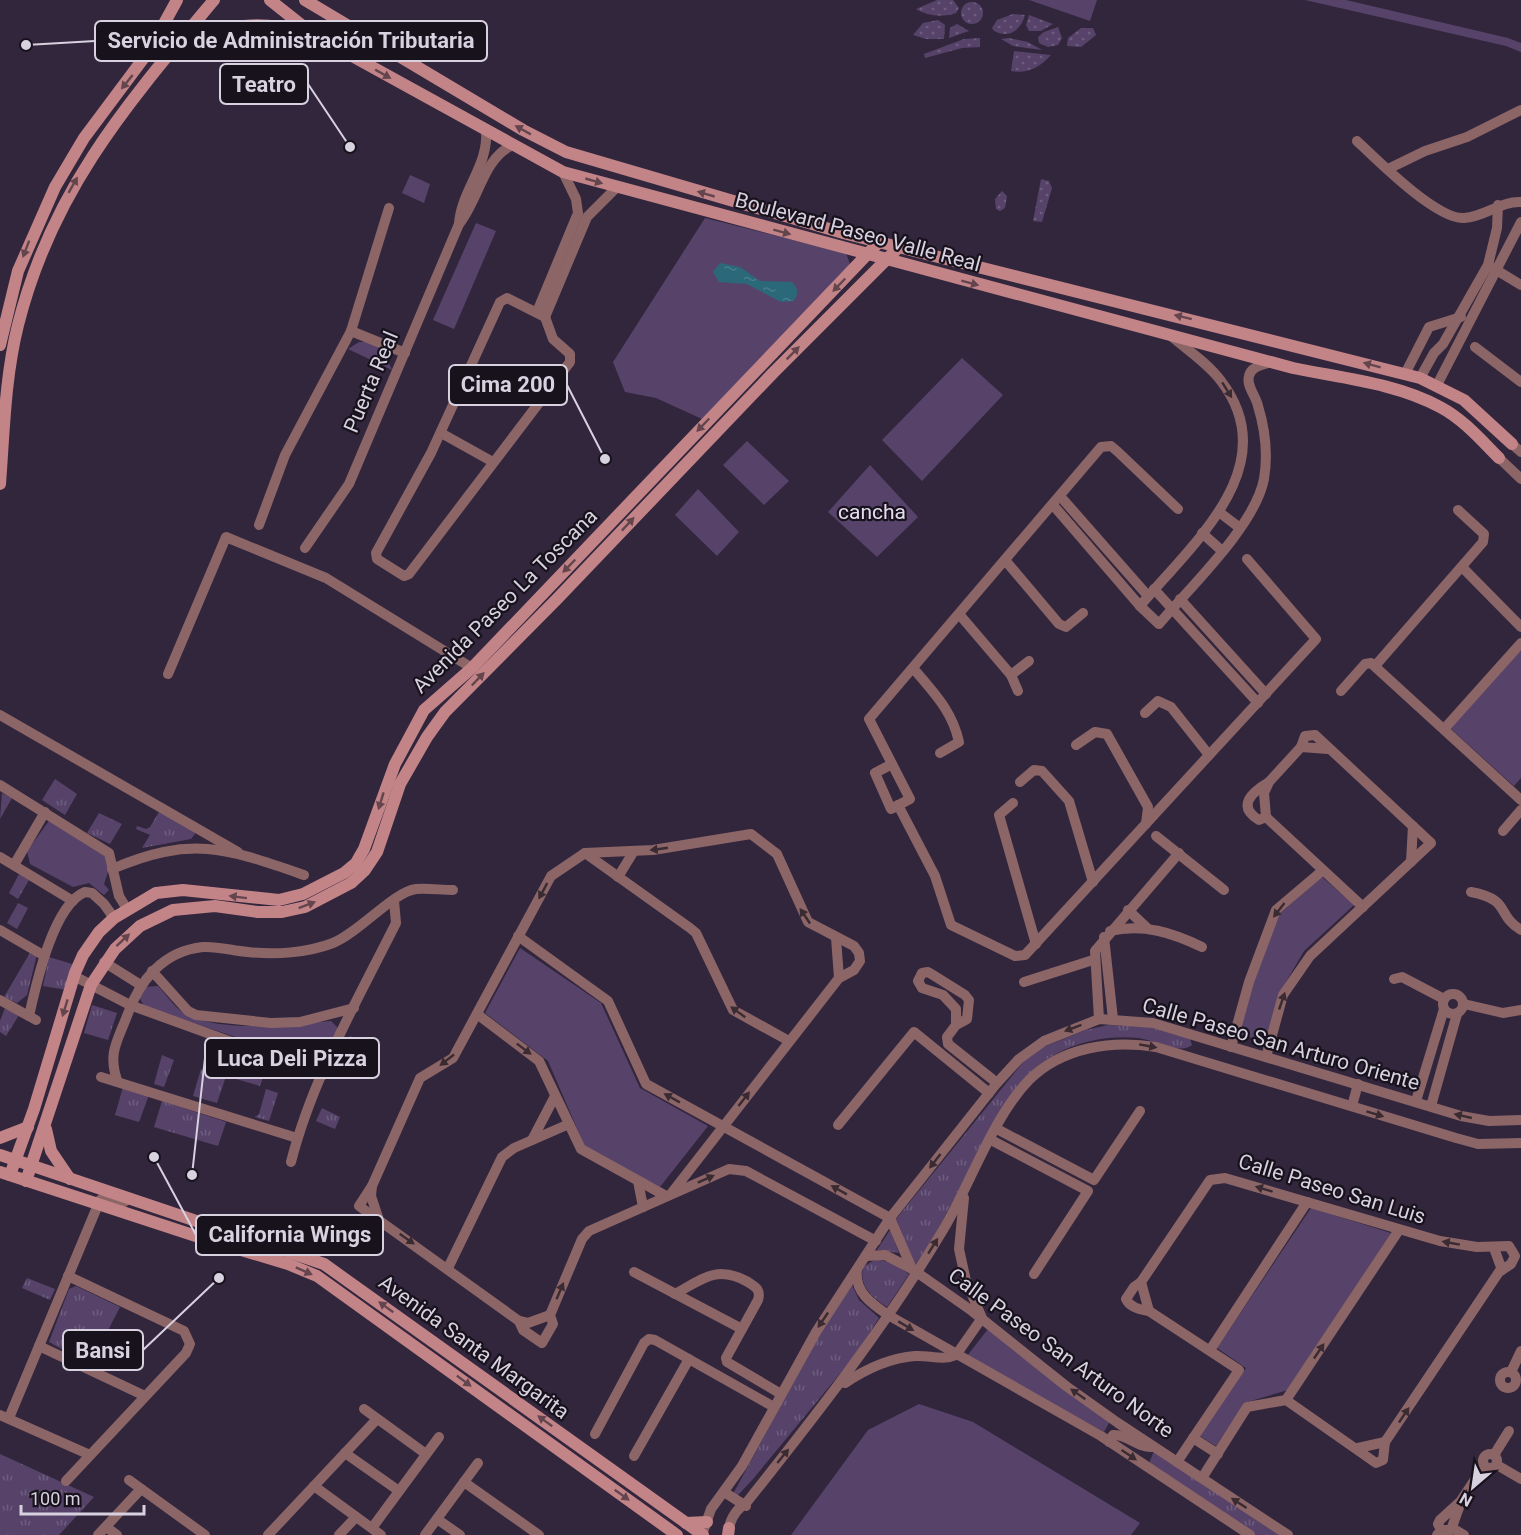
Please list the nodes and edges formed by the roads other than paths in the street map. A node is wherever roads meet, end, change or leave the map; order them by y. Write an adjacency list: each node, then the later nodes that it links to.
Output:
1 (170, 0): 6 (street)
2 (177, 0): 6 (street)
3 (214, 0): 8 (street)
4 (270, 0): 7 (street, Boulevard Paseo Valle Real)
5 (305, 0): 24 (street, Boulevard Paseo Valle Real, one-way to 5)
6 (168, 15): 30 (street, one-way to 30)
7 (314, 35): 8 (street); 10 (street, Boulevard Paseo Valle Real, one-way to 10)
8 (170, 52): 31 (street, one-way to 8)
9 (1521, 110): 13 (street)
10 (486, 131): 12 (street, Boulevard Paseo Valle Real); 15 (street, Puerta Real)
11 (1357, 141): 13 (street)
12 (511, 146): 14 (street, Boulevard Paseo Valle Real); 15 (street, Puerta Real)
13 (1388, 169): 21 (street)
14 (563, 172): 16 (street, Boulevard Paseo Valle Real, one-way to 16); 32 (street)
15 (477, 183): 40 (street, Puerta Real)
16 (616, 188): 26 (street, Boulevard Paseo Valle Real, one-way to 26); 32 (street)
17 (1517, 201): 18 (street); 20 (street)
18 (1498, 205): 21 (street); 23 (street)
19 (389, 208): 35 (street)
20 (1521, 210)
21 (1473, 217): 23 (street)
22 (1521, 222): 28 (street)
23 (1497, 228): 28 (street)
24 (879, 242): 25 (street, Boulevard Paseo Valle Real); 26 (street, Avenida Paseo La Toscana)
25 (899, 247): 27 (street, Avenida Paseo La Toscana); 38 (street, Boulevard Paseo Valle Real, one-way to 25)
26 (867, 255): 27 (street, Boulevard Paseo Valle Real); 42 (street, Avenida Paseo La Toscana, one-way to 42)
27 (886, 260): 36 (street, Boulevard Paseo Valle Real, one-way to 36); 44 (street, Avenida Paseo La Toscana, one-way to 27)
28 (1493, 268): 29 (street); 33 (street); 34 (street)
29 (1521, 285)
30 (12, 290): 31 (street); 37 (street)
31 (27, 297): 58 (street)
32 (541, 314): 51 (street); 54 (street)
33 (1474, 316): 34 (street); 48 (street)
34 (1458, 317): 45 (street); 46 (street)
35 (351, 330): 40 (street); 65 (street)
36 (1170, 335): 41 (street, Boulevard Paseo Valle Real); 64 (street, one-way to 64)
37 (0, 345)
38 (1297, 346): 43 (street); 45 (street, Boulevard Paseo Valle Real, one-way to 38)
39 (1475, 347): 47 (street)
40 (405, 353): 70 (street, Puerta Real)
41 (1271, 362): 43 (street, Boulevard Paseo Valle Real); 66 (street)
42 (763, 363): 44 (street); 55 (street, Avenida Paseo La Toscana, one-way to 55)
43 (1293, 368): 50 (street, Boulevard Paseo Valle Real)
44 (773, 373): 56 (street, Avenida Paseo La Toscana)
45 (1405, 374): 46 (street, Boulevard Paseo Valle Real)
46 (1420, 378): 48 (street, Boulevard Paseo Valle Real)
47 (1521, 382)
48 (1437, 385): 49 (street, Boulevard Paseo Valle Real)
49 (1479, 414): 50 (street); 52 (street, Boulevard Paseo Valle Real)
50 (1467, 427): 53 (street, Boulevard Paseo Valle Real)
51 (441, 432): 54 (street); 54 (street)
52 (1513, 444): 53 (street)
53 (1496, 454): 57 (street)
54 (494, 462)
55 (662, 468): 56 (street); 59 (street, Avenida Paseo La Toscana)
56 (670, 478): 60 (street, Avenida Paseo La Toscana)
57 (1521, 479)
58 (0, 484)
59 (642, 487): 60 (street); 67 (street, Avenida Paseo La Toscana)
60 (653, 497): 69 (street, Avenida Paseo La Toscana, one-way to 60)
61 (1056, 500): 62 (street); 75 (street); 77 (street); 79 (street)
62 (1178, 509)
63 (1458, 510): 76 (street)
64 (1219, 512): 66 (street); 68 (street)
65 (259, 525)
66 (1240, 528): 72 (street)
67 (602, 531): 69 (street); 71 (street, Avenida Paseo La Toscana)
68 (1202, 533): 72 (street); 77 (street)
69 (611, 541): 74 (street, Avenida Paseo La Toscana)
70 (305, 548)
71 (585, 549): 74 (street); 86 (street, Avenida Paseo La Toscana, one-way to 86)
72 (1221, 550): 78 (street)
73 (1247, 559): 92 (street)
74 (594, 560): 102 (street, Avenida Paseo La Toscana, one-way to 74)
75 (1005, 560): 80 (street); 81 (street)
76 (1462, 567): 82 (street); 85 (street)
77 (1151, 593): 78 (street); 79 (street)
78 (1176, 603): 79 (street); 92 (street); 93 (street)
79 (1140, 606)
80 (1083, 613)
81 (958, 614): 87 (street); 89 (street)
82 (1521, 627)
83 (1521, 643): 96 (street)
84 (1029, 661): 89 (street)
85 (1375, 666): 91 (street); 96 (street)
86 (472, 668): 88 (street); 100 (street, Avenida Paseo La Toscana)
87 (913, 668): 98 (street); 101 (street)
88 (168, 674)
89 (1011, 675): 90 (street)
90 (1018, 691)
91 (1341, 691)
92 (1266, 694): 93 (street)
93 (1258, 703): 99 (street)
94 (1145, 713): 99 (street)
95 (0, 715): 116 (street)
96 (1444, 729): 107 (street)
97 (1077, 745): 110 (street)
98 (940, 753)
99 (1209, 756): 106 (street)
100 (395, 764): 102 (street); 135 (street, Avenida Paseo La Toscana, one-way to 135)
101 (892, 764): 109 (street); 109 (street)
102 (407, 770): 142 (street, Avenida Paseo La Toscana, one-way to 102)
103 (1020, 782): 131 (street)
104 (1269, 782): 113 (street); 113 (street); 115 (street)
105 (0, 785): 112 (street)
106 (1176, 792): 110 (street); 114 (street)
107 (1519, 794)
108 (1013, 803): 149 (street)
109 (898, 805): 149 (street)
110 (1148, 807): 114 (street)
111 (1521, 810): 117 (street)
112 (45, 812): 126 (street); 127 (street)
113 (1266, 817): 128 (street)
114 (1146, 825): 131 (street)
115 (1413, 826): 125 (street); 125 (street)
116 (200, 830): 119 (street); 121 (street)
117 (1503, 831)
118 (1156, 836): 123 (street)
119 (194, 848): 121 (street); 127 (street)
120 (634, 851): 122 (street); 130 (street); 148 (street, one-way to 120)
121 (238, 852): 129 (street)
122 (585, 853): 130 (street); 147 (street, one-way to 147)
123 (1179, 853): 133 (street); 140 (street)
124 (0, 857): 126 (street)
125 (1411, 862): 138 (street)
126 (14, 865): 136 (street)
127 (112, 869): 139 (street)
128 (1322, 871): 138 (street); 176 (street, one-way to 176)
129 (304, 875)
130 (618, 877): 175 (street, one-way to 130)
131 (1093, 882): 149 (street)
132 (453, 890): 137 (street)
133 (1224, 890)
134 (1471, 892): 145 (street)
135 (147, 897): 139 (street, Avenida Paseo La Toscana); 142 (street)
136 (73, 901): 141 (street); 151 (street)
137 (394, 901): 154 (street); 165 (street)
138 (1363, 907): 177 (street, one-way to 138)
139 (128, 909): 141 (street, Avenida Paseo La Toscana)
140 (1128, 910): 143 (street); 146 (street)
141 (114, 918): 157 (street, Avenida Paseo La Toscana)
142 (154, 918): 153 (street, Avenida Paseo La Toscana, one-way to 142)
143 (1147, 928): 146 (street); 150 (street)
144 (0, 930): 151 (street)
145 (1521, 930)
146 (1107, 934): 152 (street); 171 (street)
147 (518, 936): 168 (street); 193 (street, one-way to 147)
148 (836, 938): 155 (street); 155 (street)
149 (1036, 944)
150 (1202, 947)
151 (43, 955): 161 (street)
152 (1093, 960): 158 (street); 170 (street)
153 (104, 962): 159 (street); 160 (street, Avenida Paseo La Toscana)
154 (152, 971): 159 (street); 167 (street)
155 (840, 978): 175 (street)
156 (1394, 979): 162 (street)
157 (73, 982): 160 (street); 194 (street, Avenida Paseo La Toscana, one-way to 194)
158 (1024, 982)
159 (139, 984): 164 (street)
160 (90, 989): 164 (street); 195 (street, Avenida Paseo La Toscana)
161 (0, 1000)
162 (1444, 1004): 163 (street); 169 (street); 186 (street)
163 (1464, 1004): 166 (street); 169 (street)
164 (130, 1005): 179 (street); 181 (street)
165 (354, 1008): 167 (street); 173 (street)
166 (1521, 1010)
167 (328, 1014): 173 (street)
168 (477, 1014): 185 (street, one-way to 185); 227 (street, one-way to 227)
169 (1456, 1014): 188 (street)
170 (1099, 1019): 171 (street, Calle Paseo San Arturo Oriente); 182 (street, Calle Paseo San Arturo Oriente, one-way to 182)
171 (1113, 1019): 174 (street, Calle Paseo San Arturo Oriente)
172 (956, 1025): 172 (street); 182 (street)
173 (344, 1031): 179 (street)
174 (1197, 1037): 176 (street, Calle Paseo San Arturo Oriente); 178 (street)
175 (789, 1041): 193 (street, one-way to 175)
176 (1231, 1047): 177 (street, Calle Paseo San Arturo Oriente)
177 (1266, 1057): 183 (street, Calle Paseo San Arturo Oriente)
178 (1192, 1058): 187 (street, Calle Paseo San Arturo Oriente); 196 (street, Calle Paseo San Arturo Oriente, one-way to 178)
179 (323, 1075): 198 (street)
180 (100, 1077): 181 (street)
181 (117, 1080): 198 (street)
182 (997, 1083): 184 (street, Calle Paseo San Arturo Oriente)
183 (1358, 1084): 186 (street, Calle Paseo San Arturo Oriente); 187 (street)
184 (989, 1094): 192 (street); 218 (street, Calle Paseo San Arturo Oriente, one-way to 218)
185 (555, 1096): 191 (street); 199 (street)
186 (1416, 1101): 188 (street, Calle Paseo San Arturo Oriente)
187 (1352, 1106): 202 (street, Calle Paseo San Arturo Oriente, one-way to 202)
188 (1431, 1106): 190 (street, Calle Paseo San Arturo Oriente, one-way to 188)
189 (1140, 1111): 196 (street)
190 (1521, 1120)
191 (569, 1124): 199 (street); 211 (street)
192 (838, 1125)
193 (723, 1126): 213 (street); 218 (street, one-way to 193)
194 (28, 1127): 197 (street); 201 (street, Avenida Paseo La Toscana)
195 (46, 1128): 203 (street, Avenida Paseo La Toscana); 209 (street)
196 (997, 1129): 200 (street, Calle Paseo San Arturo Oriente)
197 (0, 1138)
198 (297, 1138): 206 (street)
199 (532, 1140): 227 (street)
200 (991, 1140): 212 (street, Calle Paseo San Arturo Oriente); 232 (street)
201 (23, 1141): 203 (street); 205 (street, Avenida Paseo La Toscana)
202 (1521, 1143)
203 (39, 1147): 207 (street, Avenida Paseo La Toscana)
204 (0, 1155): 205 (street, Avenida Santa Margarita)
205 (15, 1161): 207 (street, Avenida Santa Margarita); 208 (street, Avenida Paseo La Toscana)
206 (291, 1162)
207 (32, 1167): 209 (street, Avenida Santa Margarita); 210 (street, Avenida Paseo La Toscana)
208 (5, 1173): 210 (street, Avenida Santa Margarita)
209 (70, 1179): 214 (street, Avenida Santa Margarita)
210 (26, 1180): 216 (street, Avenida Santa Margarita)
211 (638, 1181): 213 (street); 217 (street)
212 (966, 1188): 230 (street, Calle Paseo San Arturo Oriente, one-way to 212); 239 (street, Calle Paseo San Arturo Oriente)
213 (668, 1195): 217 (street); 224 (street, one-way to 224)
214 (129, 1198): 216 (street); 219 (street, Avenida Santa Margarita)
215 (1307, 1202): 221 (street, Calle Paseo San Luis); 234 (street, Calle Paseo San Luis, one-way to 234); 243 (street)
216 (98, 1204): 220 (street, Avenida Santa Margarita); 233 (street)
217 (644, 1207): 237 (street, one-way to 217)
218 (890, 1218): 224 (street, Calle Paseo San Arturo Oriente); 230 (street)
219 (210, 1225): 220 (street); 222 (street, Avenida Santa Margarita)
220 (166, 1226): 223 (street, Avenida Santa Margarita)
221 (1399, 1230): 225 (street, Calle Paseo San Luis, one-way to 221); 251 (street, one-way to 221)
222 (252, 1238): 223 (street); 273 (street, Avenida Santa Margarita, one-way to 222)
223 (208, 1240): 272 (street, Avenida Santa Margarita, one-way to 272)
224 (876, 1241): 226 (street, Calle Paseo San Arturo Oriente)
225 (1494, 1248): 229 (street); 229 (street, Calle Paseo San Luis)
226 (866, 1257): 228 (street, Calle Paseo San Arturo Oriente); 230 (street, Calle Paseo San Arturo Norte)
227 (448, 1268): 240 (street)
228 (857, 1270): 238 (street, Calle Paseo San Arturo Norte); 249 (street, Calle Paseo San Arturo Oriente, one-way to 249)
229 (1502, 1270): 261 (street, Calle Paseo San Luis, one-way to 229)
230 (915, 1271): 238 (street, Calle Paseo San Arturo Oriente); 239 (street, Calle Paseo San Arturo Norte)
231 (634, 1272): 235 (street)
232 (1034, 1274)
233 (68, 1276): 242 (street); 250 (street)
234 (1141, 1282): 236 (street); 236 (street, Calle Paseo San Luis)
235 (675, 1294): 241 (street); 241 (street)
236 (1149, 1311): 243 (street, Calle Paseo San Luis)
237 (550, 1315): 240 (street); 240 (street)
238 (888, 1315): 245 (street, Calle Paseo San Arturo Norte, one-way to 245); 247 (street, Calle Paseo San Arturo Oriente)
239 (982, 1318): 245 (street); 262 (street, Calle Paseo San Arturo Norte, one-way to 239)
240 (519, 1321)
241 (742, 1329): 249 (street)
242 (39, 1346): 250 (street); 254 (street)
243 (1210, 1350): 259 (street, Calle Paseo San Luis)
244 (1521, 1351): 248 (street)
245 (956, 1355): 247 (street, Calle Paseo San Arturo Oriente); 260 (street, Calle Paseo San Arturo Norte)
246 (689, 1359): 252 (street); 257 (street); 268 (street)
247 (840, 1386): 283 (street, Calle Paseo San Arturo Oriente, one-way to 247)
248 (1518, 1387)
249 (782, 1394): 252 (street, Calle Paseo San Arturo Oriente)
250 (145, 1396): 267 (street)
251 (1286, 1400): 263 (street, Calle Paseo San Luis); 266 (street)
252 (774, 1407): 282 (street, Calle Paseo San Arturo Oriente)
253 (364, 1409): 255 (street)
254 (4, 1416): 267 (street)
255 (377, 1419): 264 (street); 265 (street)
256 (1509, 1431): 269 (street)
257 (595, 1434)
258 (439, 1437): 265 (street)
259 (1193, 1438): 266 (street); 270 (street, Calle Paseo San Luis)
260 (1109, 1442): 262 (street); 299 (street, Calle Paseo San Arturo Norte, one-way to 299)
261 (1386, 1442): 263 (street); 263 (street, Calle Paseo San Luis)
262 (1155, 1447): 270 (street, Calle Paseo San Arturo Norte)
263 (1358, 1448)
264 (345, 1453): 279 (street); 281 (street)
265 (426, 1454): 281 (street)
266 (1218, 1454): 274 (street)
267 (90, 1455): 276 (street)
268 (634, 1456)
269 (1495, 1460): 275 (street); 288 (street)
270 (1177, 1462): 274 (street, Calle Paseo San Arturo Norte)
271 (478, 1463): 278 (street)
272 (581, 1466): 273 (street); 298 (street, Avenida Santa Margarita, one-way to 298)
273 (621, 1476): 286 (street, Avenida Santa Margarita)
274 (1202, 1478): 300 (street, Calle Paseo San Arturo Norte, one-way to 274)
275 (1521, 1479)
276 (66, 1480)
277 (129, 1480): 280 (street)
278 (464, 1482): 285 (street); 297 (street)
279 (314, 1486): 284 (street); 293 (street)
280 (141, 1489): 287 (street); 292 (street)
281 (399, 1491): 289 (street)
282 (726, 1491): 283 (street); 286 (street, Calle Paseo San Arturo Oriente)
283 (745, 1504): 290 (street, Calle Paseo San Arturo Oriente)
284 (356, 1517): 289 (street); 294 (street)
285 (437, 1519): 295 (street); 296 (street)
286 (704, 1529)
287 (102, 1531): 291 (street)
288 (1443, 1531): 301 (street)
289 (377, 1532)
290 (728, 1532)
291 (117, 1535)
292 (205, 1535)
293 (268, 1535)
294 (339, 1535)
295 (425, 1535)
296 (460, 1535)
297 (539, 1535)
298 (677, 1535)
299 (1250, 1535)
300 (1288, 1535)
301 (1464, 1535)

